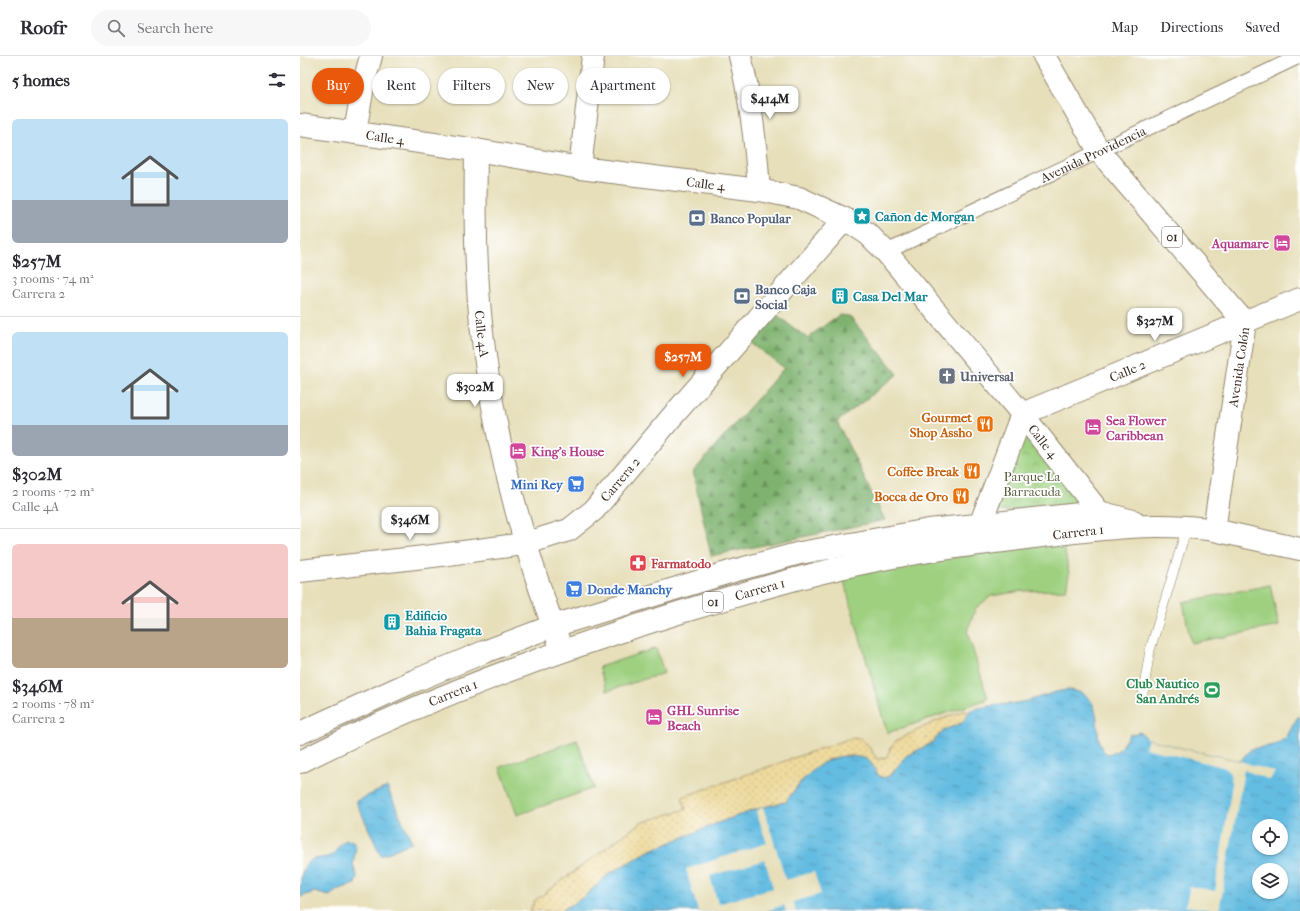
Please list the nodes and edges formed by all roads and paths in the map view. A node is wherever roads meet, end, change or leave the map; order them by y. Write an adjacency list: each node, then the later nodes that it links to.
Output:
1 (371, 56): 7 (main road)
2 (594, 56): 10 (main road)
3 (740, 56): 11 (main road)
4 (1044, 56): 9 (main road, Avenida Colón / 01)
5 (1300, 56): 9 (street, Avenida Providencia)
6 (300, 125): 7 (main road, Calle 4)
7 (355, 132): 8 (main road, Calle 4)
8 (476, 150): 10 (main road, Calle 4); 21 (main road, Calle 4A)
9 (1099, 151): 13 (street, Avenida Providencia); 15 (main road, Avenida Colón / 01)
10 (580, 168): 11 (main road, Calle 4)
11 (758, 190): 12 (main road, Calle 4)
12 (845, 219): 13 (main road, Calle 4); 21 (main road, Carrera 2)
13 (886, 252): 16 (main road, Calle 4)
14 (1300, 299): 15 (main road, Calle 2)
15 (1245, 323): 16 (main road, Calle 2); 19 (main road, Avenida Colón)
16 (1022, 414): 17 (main road, Calle 4); 20 (main road, Calle 4)
17 (1100, 520): 18 (main road, Carrera 1 / 01); 20 (main road, Carrera 1 / 01)
18 (1188, 526): 19 (main road, Carrera 1 / 01); 26 (lane)
19 (1214, 530): 22 (main road, Carrera 1)
20 (981, 534): 24 (main road, Carrera 1 / 01); 25 (main road, Carrera 1 / 01)
21 (524, 544): 23 (main road, Carrera 2); 24 (main road, Calle 4A)
22 (1300, 549)
23 (300, 570)
24 (553, 626): 25 (main road, Calle 4A); 27 (main road, Carrera 1 / 01)
25 (562, 650): 28 (main road, Carrera 1 / 01)
26 (1143, 693)
27 (300, 733)
28 (300, 762)

